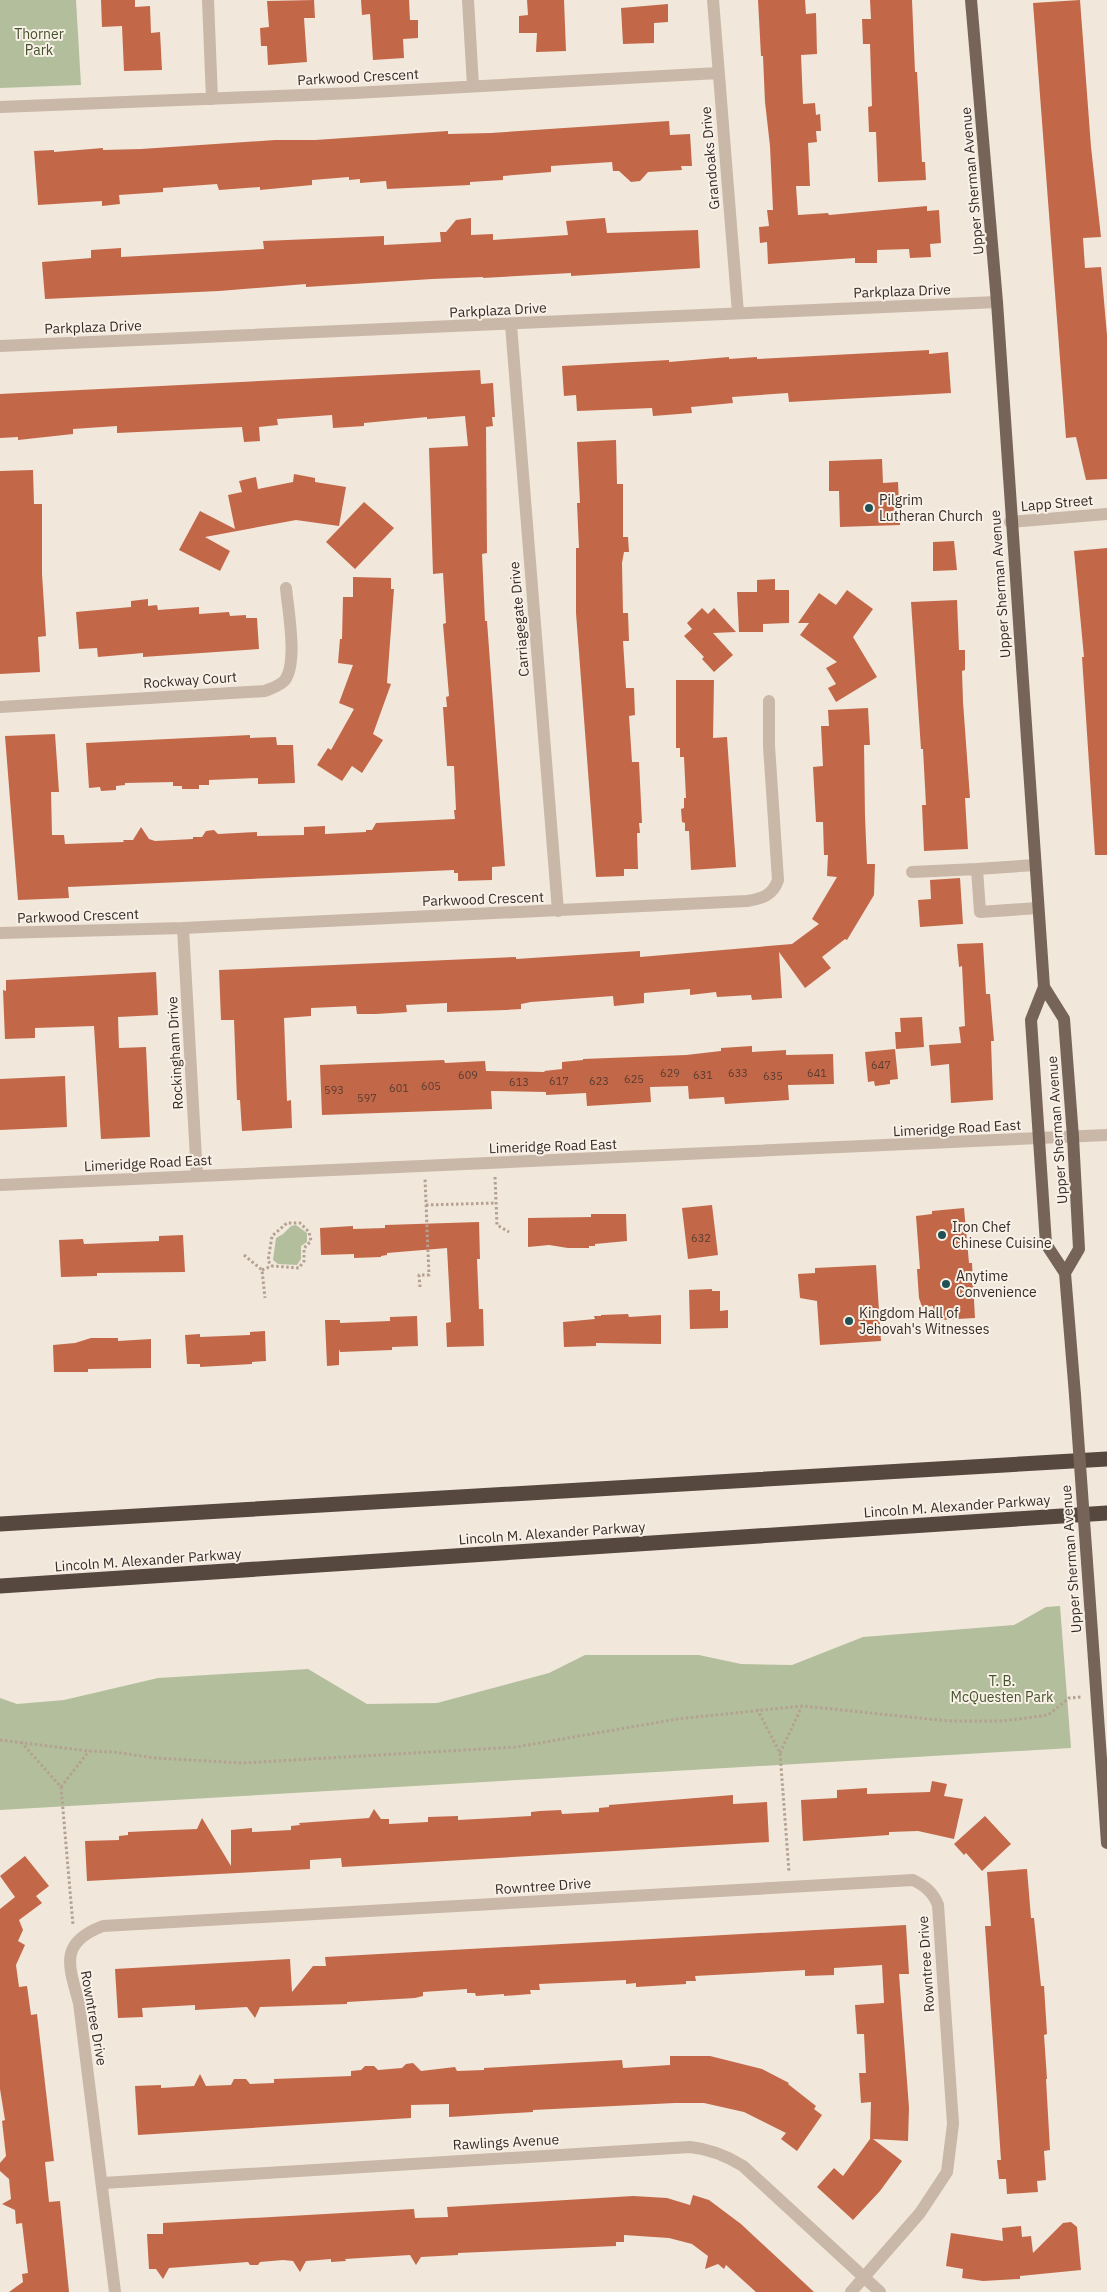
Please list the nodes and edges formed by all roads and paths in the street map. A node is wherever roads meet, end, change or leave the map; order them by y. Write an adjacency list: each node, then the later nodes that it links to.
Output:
1 (208, 0): 7 (street)
2 (468, 0): 6 (street)
3 (713, 0): 5 (street, Grandoaks Drive)
4 (971, 0): 9 (main road, Upper Sherman Avenue)
5 (718, 74): 6 (street, Parkwood Crescent); 10 (street, Grandoaks Drive)
6 (473, 86): 7 (street, Parkwood Crescent)
7 (212, 99): 8 (street, Parkwood Crescent)
8 (0, 107)
9 (997, 302): 10 (street, Parkplaza Drive); 14 (main road, Upper Sherman Avenue)
10 (738, 313): 11 (street, Parkplaza Drive)
11 (511, 325): 12 (street, Parkplaza Drive); 22 (street, Carriagegate Drive)
12 (0, 346)
13 (1107, 514): 14 (street, Lapp Street)
14 (1010, 522): 18 (main road, Upper Sherman Avenue)
15 (286, 588): 17 (street, Rockway Court)
16 (769, 702): 22 (street, Parkwood Crescent)
17 (0, 707)
18 (1035, 865): 19 (street); 21 (main road, Upper Sherman Avenue)
19 (977, 869): 20 (street); 21 (street)
20 (912, 872)
21 (1038, 908): 25 (main road, Upper Sherman Avenue)
22 (558, 911): 23 (street, Parkwood Crescent)
23 (183, 928): 24 (street, Parkwood Crescent); 31 (street, Rockingham Drive)
24 (0, 933)
25 (1044, 987): 27 (main road, Upper Sherman Avenue); 28 (main road, Upper Sherman Avenue)
26 (1107, 1135): 27 (street, Limeridge Road East)
27 (1073, 1137): 28 (street, Limeridge Road East); 39 (main road, Upper Sherman Avenue)
28 (1038, 1140): 29 (street, Limeridge Road East); 39 (main road, Upper Sherman Avenue)
29 (494, 1164): 30 (street, Limeridge Road East); 33 (path)
30 (424, 1166): 31 (street, Limeridge Road East); 34 (path)
31 (196, 1176): 32 (street, Limeridge Road East)
32 (0, 1185)
33 (496, 1203): 34 (path); 35 (path)
34 (426, 1205): 40 (path)
35 (509, 1232)
36 (244, 1255): 38 (path)
37 (272, 1266): 37 (path); 38 (path)
38 (262, 1270): 41 (path)
39 (1065, 1274): 47 (main road, Upper Sherman Avenue, bridge)
40 (420, 1287)
41 (265, 1298)
42 (1107, 1459): 44 (highway)
43 (1107, 1512): 45 (highway, Lincoln M. Alexander Parkway)
44 (0, 1524)
45 (0, 1586)
46 (802, 1706): 47 (path); 48 (path); 52 (path)
47 (1096, 1706): 54 (main road, Upper Sherman Avenue)
48 (757, 1709): 51 (path); 52 (path)
49 (0, 1740): 50 (path)
50 (21, 1742): 51 (path); 53 (path)
51 (89, 1751): 53 (path)
52 (780, 1753): 55 (path)
53 (61, 1787): 56 (path)
54 (1107, 1843)
55 (790, 1887): 56 (street, Rowntree Drive); 58 (street, Rowntree Drive)
56 (74, 1944): 57 (street, Rowntree Drive)
57 (103, 2183): 58 (street, Rawlings Avenue); 59 (street, Rowntree Drive)
58 (863, 2278): 60 (street, Rowntree Drive); 61 (street, Rawlings Avenue)
59 (115, 2292)
60 (851, 2292)
61 (880, 2292)

